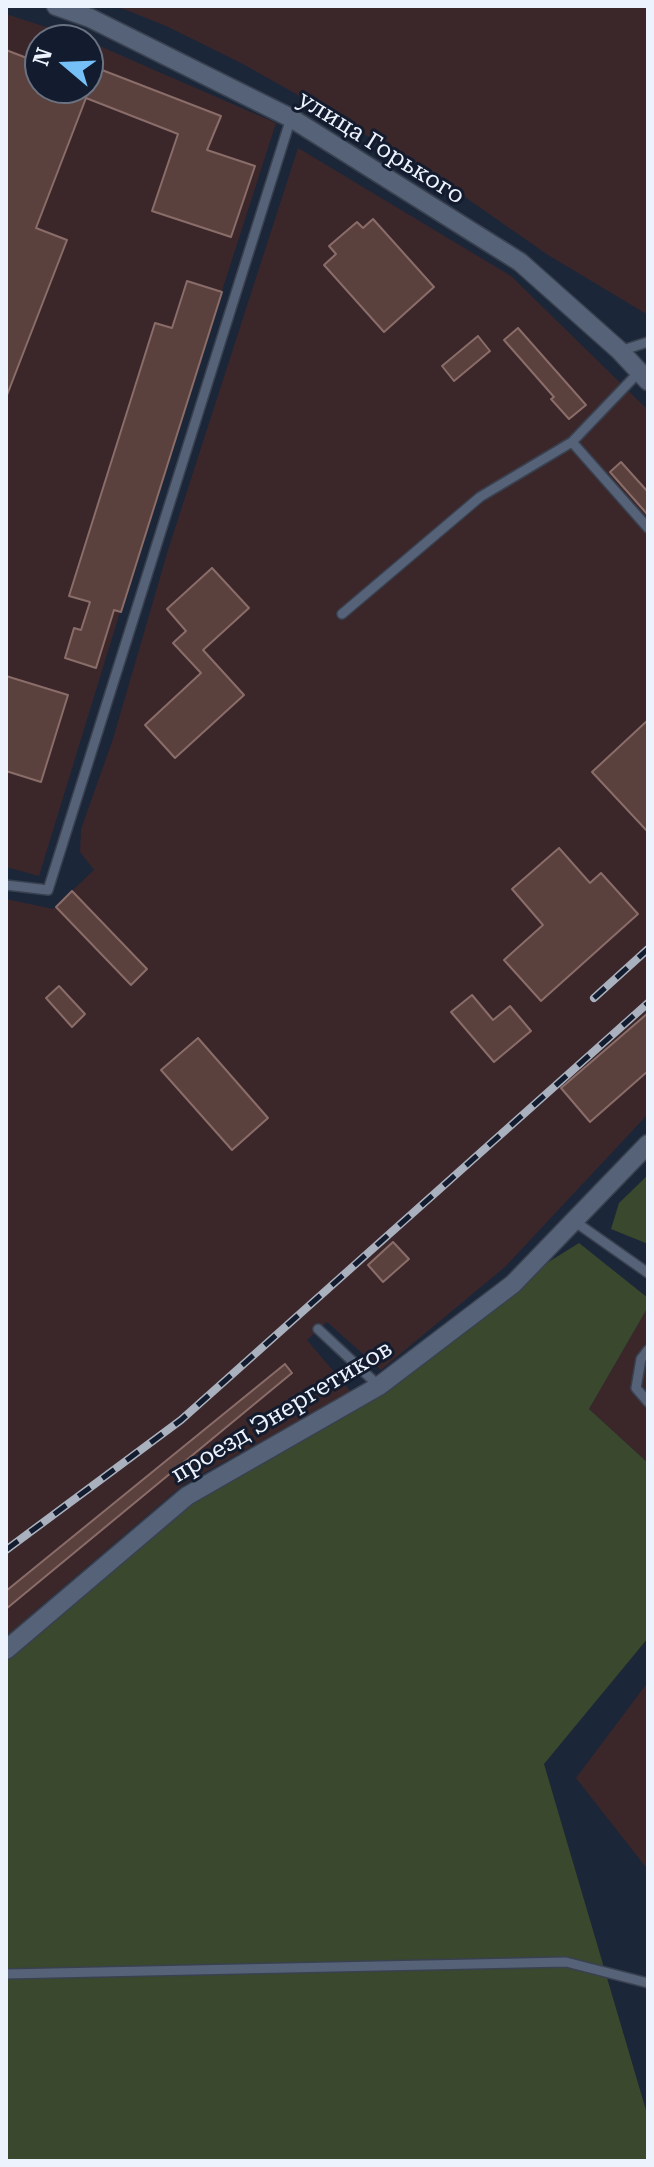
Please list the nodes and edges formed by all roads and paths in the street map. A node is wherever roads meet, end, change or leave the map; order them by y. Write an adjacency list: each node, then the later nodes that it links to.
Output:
1 (56, 6): 2 (street, улица Горького)
2 (291, 118): 4 (street, улица Горького); 9 (lane)
3 (648, 342): 4 (lane)
4 (620, 351): 5 (street, улица Горького)
5 (644, 376): 6 (lane)
6 (572, 442): 7 (lane); 8 (lane)
7 (648, 528)
8 (342, 614)
9 (6, 885)
10 (648, 1144): 11 (street, проезд Энергетиков)
11 (574, 1221): 12 (lane); 15 (street, проезд Энергетиков)
12 (648, 1273)
13 (318, 1329): 15 (lane)
14 (648, 1350): 16 (lane)
15 (379, 1386): 17 (street, проезд Энергетиков)
16 (648, 1402)
17 (6, 1650)
18 (6, 1974): 19 (lane)
19 (648, 1983)

